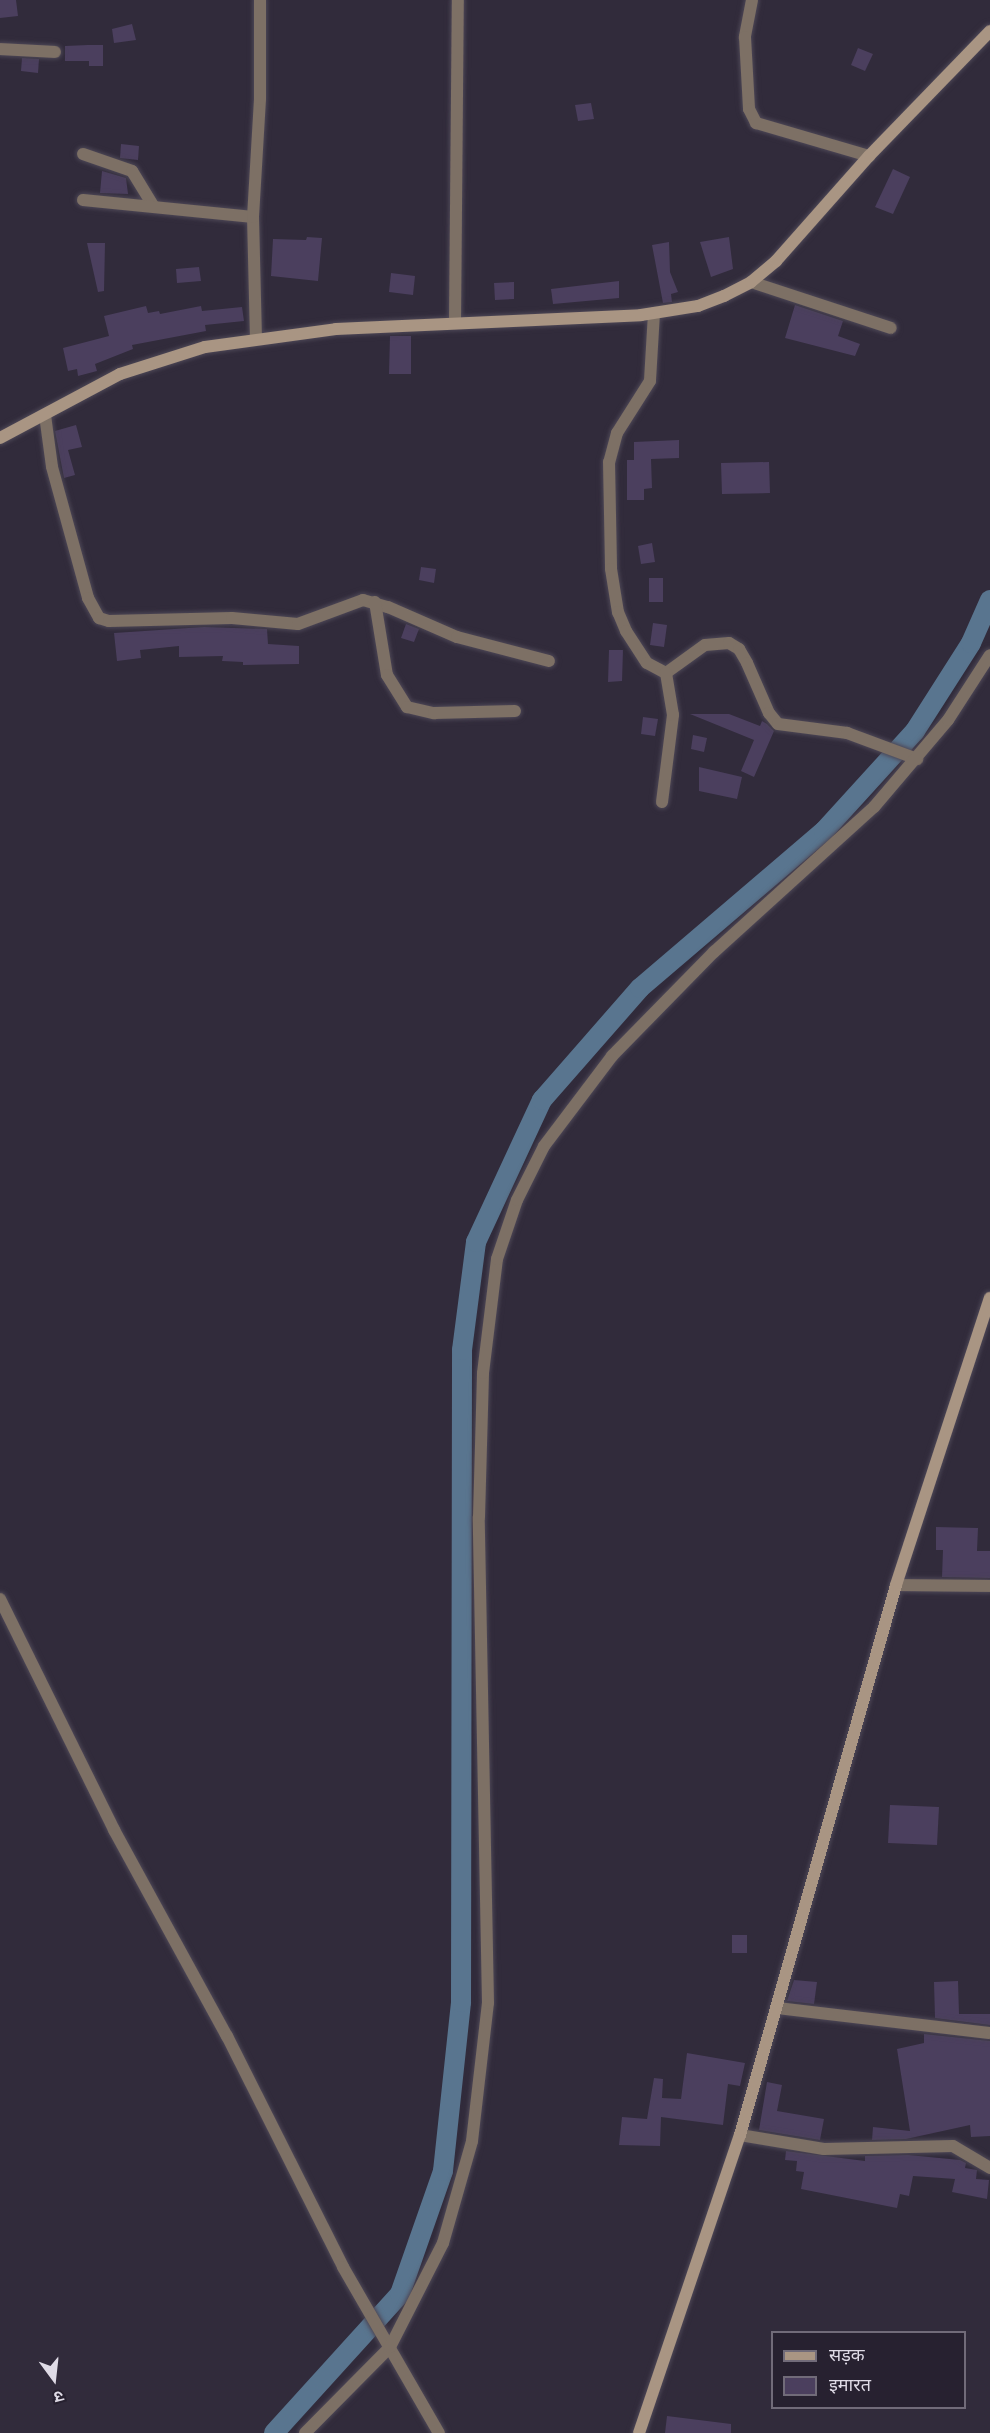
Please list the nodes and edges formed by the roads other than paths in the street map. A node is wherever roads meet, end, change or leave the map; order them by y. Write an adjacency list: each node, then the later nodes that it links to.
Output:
1 (260, 0): 11 (street)
2 (459, 0): 14 (street)
3 (752, 0): 8 (street)
4 (990, 31): 8 (street)
5 (0, 49): 6 (street)
6 (55, 52)
7 (82, 154): 10 (street)
8 (869, 156): 12 (street)
9 (83, 200): 10 (street)
10 (154, 207): 11 (street)
11 (254, 217): 16 (street)
12 (751, 282): 13 (street); 15 (street)
13 (654, 313): 14 (street); 22 (street)
14 (455, 323): 16 (street)
15 (891, 328)
16 (255, 339): 17 (street)
17 (45, 415): 18 (street); 19 (street)
18 (0, 438)
19 (375, 602): 21 (street); 23 (street)
20 (990, 655): 24 (street)
21 (549, 662)
22 (666, 673): 24 (street); 25 (street)
23 (515, 711)
24 (913, 758): 34 (street)
25 (662, 802)
26 (990, 1298): 27 (street)
27 (896, 1585): 28 (street); 30 (street)
28 (990, 1586)
29 (0, 1599): 34 (street)
30 (777, 2008): 31 (street); 32 (street)
31 (990, 2033)
32 (740, 2135): 33 (street); 37 (street)
33 (990, 2168)
34 (390, 2348): 35 (street); 36 (street)
35 (305, 2433)
36 (439, 2433)
37 (639, 2433)

